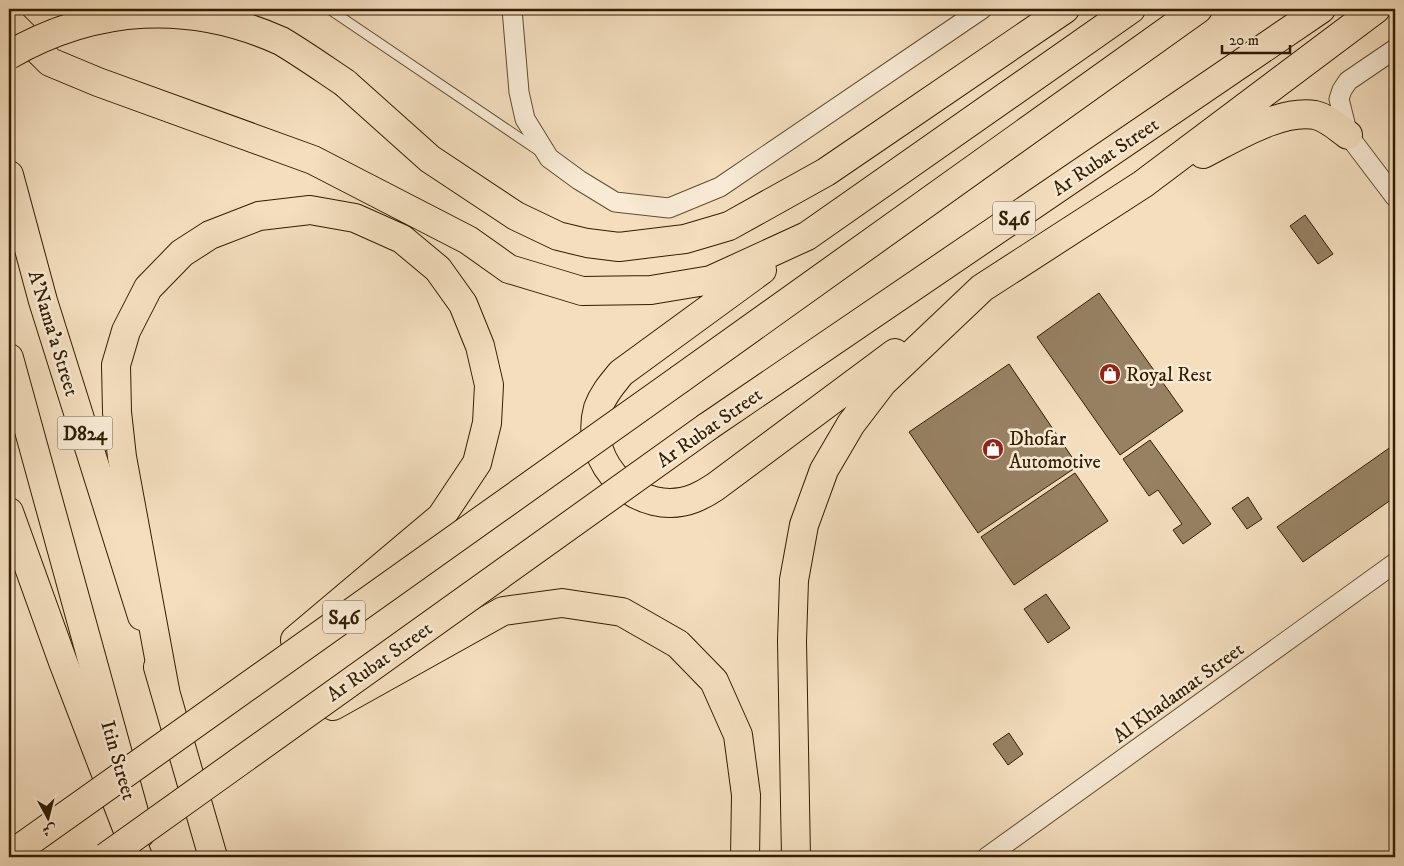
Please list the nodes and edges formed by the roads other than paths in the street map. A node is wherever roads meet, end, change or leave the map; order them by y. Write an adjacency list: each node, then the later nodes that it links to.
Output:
1 (329, 9): 13 (lane)
2 (512, 9): 13 (street)
3 (982, 9): 13 (street)
4 (1065, 9): 11 (main road, bridge)
5 (1131, 9): 17 (main road)
6 (1198, 9): 23 (main road, S46, bridge)
7 (1321, 9): 24 (main road, Ar Rubat Street / S46, bridge)
8 (1376, 9): 15 (main road)
9 (9, 21): 17 (main road)
10 (1395, 49): 12 (street)
11 (9, 54)
12 (1348, 135): 15 (main road); 16 (street)
13 (549, 158)
14 (9, 175): 22 (main road, A'Nama'a Street / D824)
15 (1143, 184): 18 (main road)
16 (1395, 197)
17 (807, 236): 18 (main road)
18 (982, 288): 31 (main road)
19 (9, 358): 28 (main road, Itin Street / D824)
20 (9, 512): 27 (main road)
21 (1395, 562): 32 (street, Al Khadamat Street)
22 (165, 690): 23 (main road, bridge); 29 (main road)
23 (200, 719): 25 (main road, S46, bridge)
24 (258, 748): 26 (main road, Ar Rubat Street / S46, bridge); 30 (main road, bridge)
25 (9, 856)
26 (106, 857)
27 (138, 857)
28 (147, 857)
29 (213, 857)
30 (745, 857)
31 (796, 857)
32 (987, 857)

